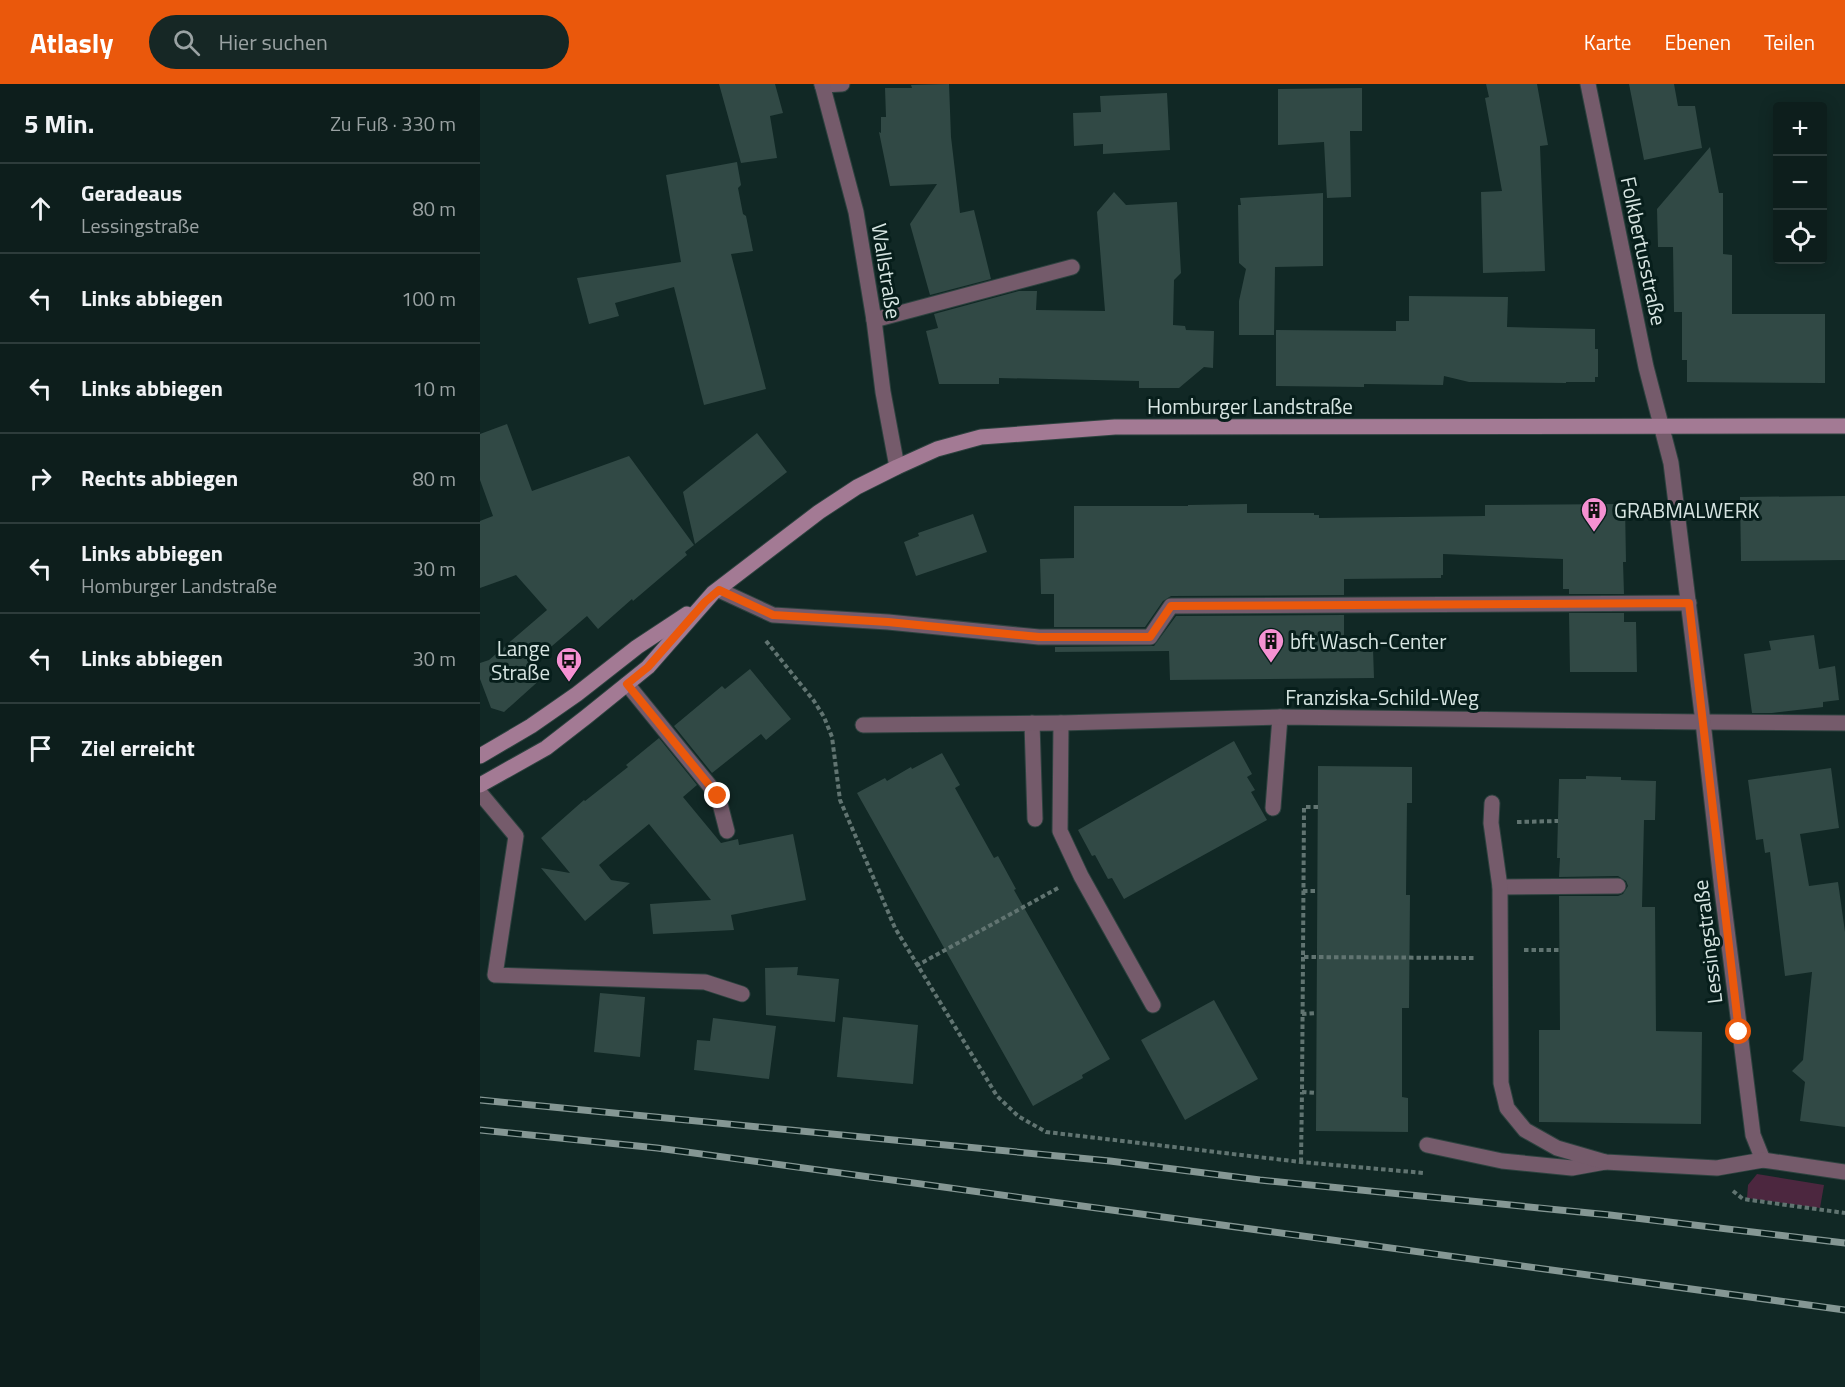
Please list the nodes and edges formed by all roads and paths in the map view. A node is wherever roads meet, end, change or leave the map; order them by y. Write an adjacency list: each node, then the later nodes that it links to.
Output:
1 (842, 84): 3 (street)
2 (1588, 84): 6 (street, Folkbertusstraße)
3 (822, 85): 5 (street, Wallstraße)
4 (1072, 267): 5 (street)
5 (874, 320): 8 (street, Wallstraße)
6 (1662, 426): 7 (main road, Homburger Landstraße); 8 (main road, Homburger Landstraße); 11 (street, Lessingstraße)
7 (1845, 426)
8 (897, 467): 9 (main road, Homburger Landstraße)
9 (719, 590): 10 (main road, Homburger Landstraße); 11 (street)
10 (705, 602): 12 (main road, Homburger Landstraße); 19 (main road, Homburger Landstraße)
11 (1689, 603): 14 (street, Lessingstraße)
12 (627, 684): 20 (main road, Homburger Landstraße); 28 (street)
13 (1280, 717): 14 (street, Franziska-Schild-Weg); 16 (street, Franziska-Schild-Weg); 24 (street)
14 (1703, 722): 17 (street, Franziska-Schild-Weg); 45 (street, Lessingstraße)
15 (1032, 723): 16 (street, Franziska-Schild-Weg); 18 (street, Franziska-Schild-Weg); 25 (street)
16 (1061, 723): 29 (street)
17 (1845, 723)
18 (863, 724)
19 (480, 756)
20 (480, 785)
21 (480, 793): 38 (street)
22 (1492, 803): 27 (street)
23 (1318, 807): 32 (path)
24 (1273, 808)
25 (1035, 819)
26 (1558, 821): 27 (path)
27 (1491, 823): 31 (street)
28 (727, 831)
29 (1081, 876): 37 (path); 39 (street)
30 (1618, 886): 31 (street)
31 (1500, 887): 35 (street)
32 (1303, 891): 33 (path); 36 (path)
33 (1317, 891)
34 (1560, 950): 35 (path)
35 (1501, 954): 36 (path); 47 (street)
36 (1303, 957): 41 (path)
37 (916, 966)
38 (742, 994)
39 (1153, 1005)
40 (1316, 1013): 41 (path)
41 (1302, 1014): 42 (path)
42 (1302, 1092): 43 (path); 46 (path)
43 (1316, 1093)
44 (1427, 1145): 47 (street)
45 (1763, 1160): 47 (street); 48 (street)
46 (1302, 1162)
47 (1605, 1162)
48 (1845, 1172)
49 (1729, 1186): 50 (path)
50 (1845, 1213)

